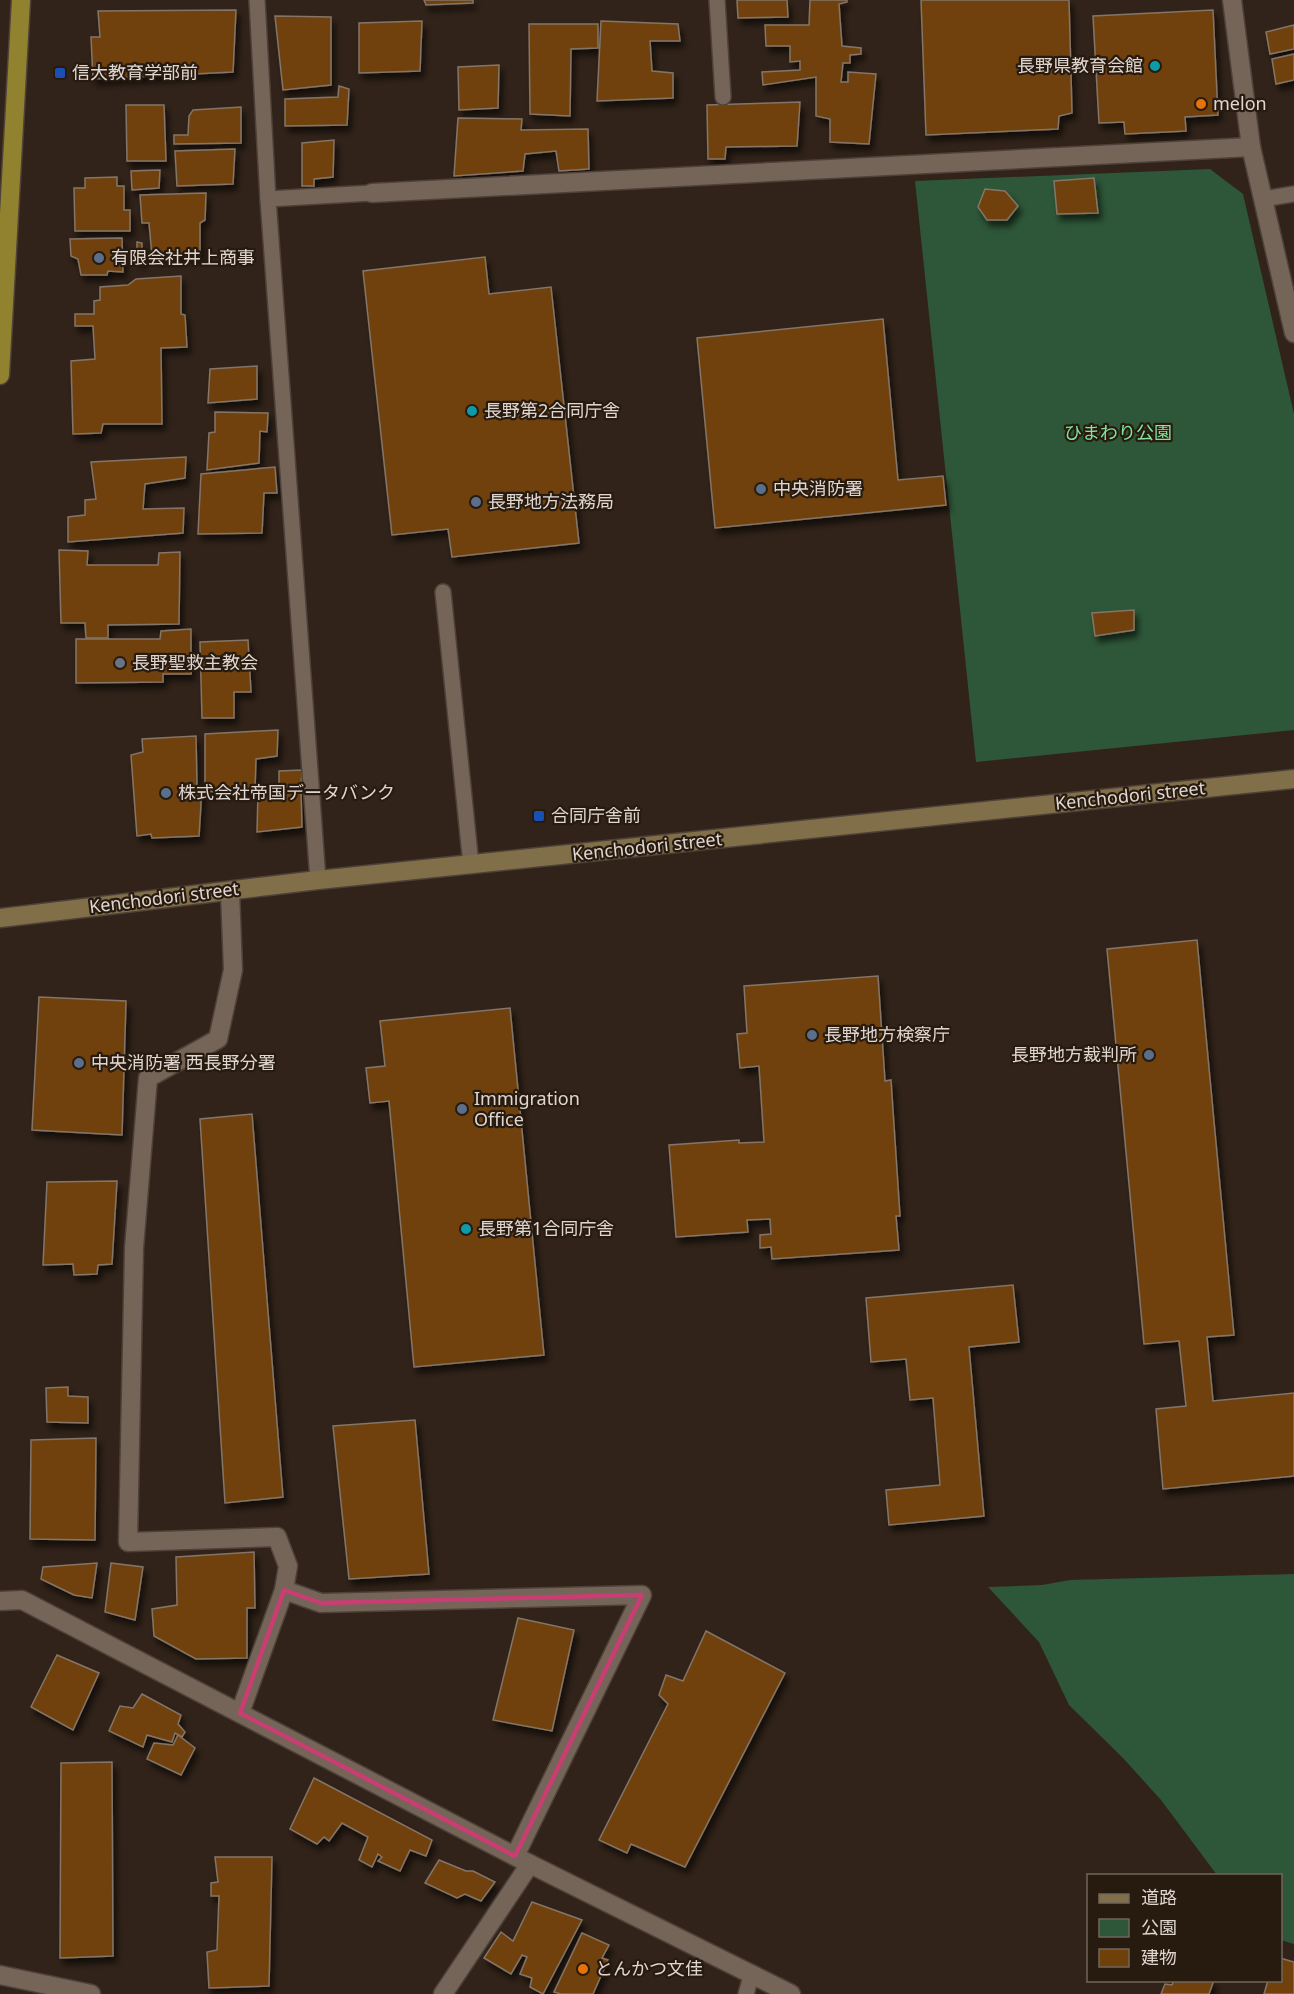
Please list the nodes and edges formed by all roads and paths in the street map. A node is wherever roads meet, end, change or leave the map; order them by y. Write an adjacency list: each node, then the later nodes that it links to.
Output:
1 (21, 0): 12 (highway)
2 (257, 0): 9 (lane)
3 (717, 0): 5 (lane)
4 (1232, 0): 6 (street)
5 (723, 97)
6 (1251, 147): 7 (street); 10 (street)
7 (372, 193): 9 (lane)
8 (1294, 194): 10 (lane)
9 (268, 199): 16 (lane)
10 (1263, 199): 11 (street)
11 (1294, 333)
12 (0, 375)
13 (443, 592): 15 (lane)
14 (1294, 779): 15 (main road, Kenchodori street)
15 (471, 865): 16 (main road, Kenchodori street)
16 (318, 880): 17 (main road, Kenchodori street)
17 (230, 891): 18 (main road, Kenchodori street); 19 (street)
18 (0, 918)
19 (284, 1590): 21 (street); 22 (street)
20 (0, 1601): 21 (street)
21 (240, 1713): 22 (street)
22 (523, 1860): 23 (street); 26 (street)
23 (752, 1973): 27 (lane); 28 (street)
24 (0, 1975): 25 (street)
25 (91, 1994)
26 (443, 1994)
27 (746, 1994)
28 (790, 1994)

